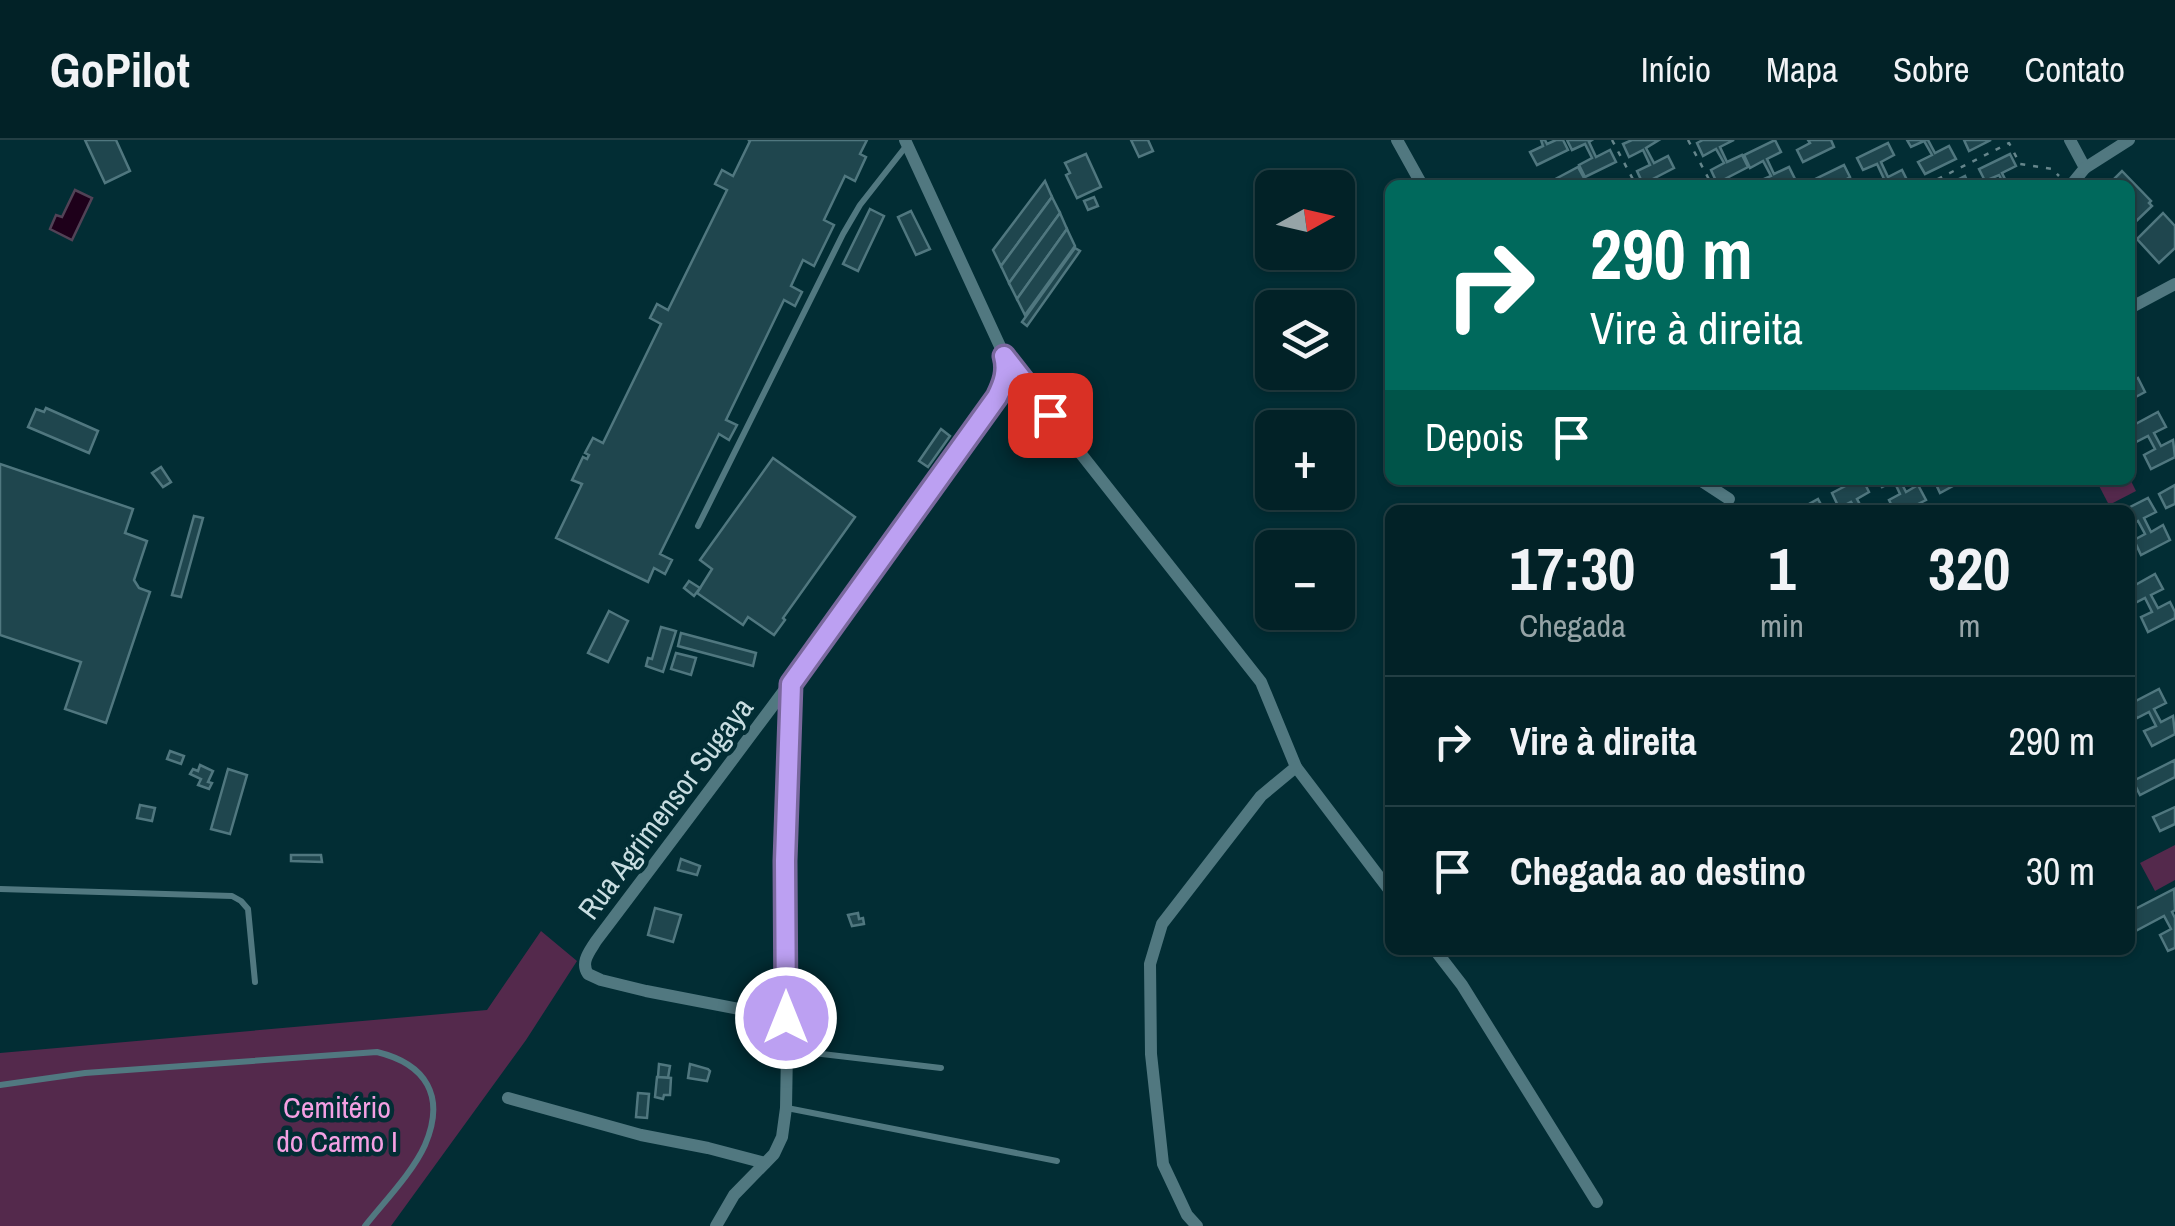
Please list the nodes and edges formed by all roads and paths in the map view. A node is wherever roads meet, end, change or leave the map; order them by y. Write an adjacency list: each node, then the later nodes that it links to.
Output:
1 (1397, 140): 8 (street)
2 (1612, 140): 9 (path)
3 (1688, 140): 10 (path)
4 (2070, 140): 7 (street)
5 (2129, 140): 7 (street)
6 (906, 142): 16 (street); 19 (lane)
7 (2085, 168): 13 (street)
8 (1419, 180)
9 (1633, 180)
10 (1709, 180)
11 (1936, 180): 12 (path)
12 (2065, 180)
13 (2067, 180)
14 (2175, 284): 15 (street)
15 (2135, 305)
16 (1004, 356): 20 (street, Rua Agrimensor Sugaya); 21 (street)
17 (1707, 485): 18 (street)
18 (1728, 499)
19 (698, 526)
20 (791, 684): 26 (street, Rua Agrimensor Sugaya); 26 (street, Rua Agrimensor Sugaya)
21 (1296, 767): 22 (street); 37 (street)
22 (1385, 884)
23 (0, 889): 25 (lane)
24 (1439, 955): 34 (street)
25 (255, 982)
26 (786, 1018): 27 (street, Rua Agrimensor Sugaya)
27 (787, 1050): 28 (lane); 31 (street, Rua Agrimensor Sugaya)
28 (941, 1068)
29 (0, 1085): 35 (lane)
30 (508, 1098): 33 (street)
31 (786, 1108): 32 (lane); 33 (street, Rua Agrimensor Sugaya)
32 (1058, 1161)
33 (765, 1163): 36 (street, Rua Agrimensor Sugaya)
34 (1597, 1202)
35 (366, 1226)
36 (716, 1226)
37 (1197, 1226)

